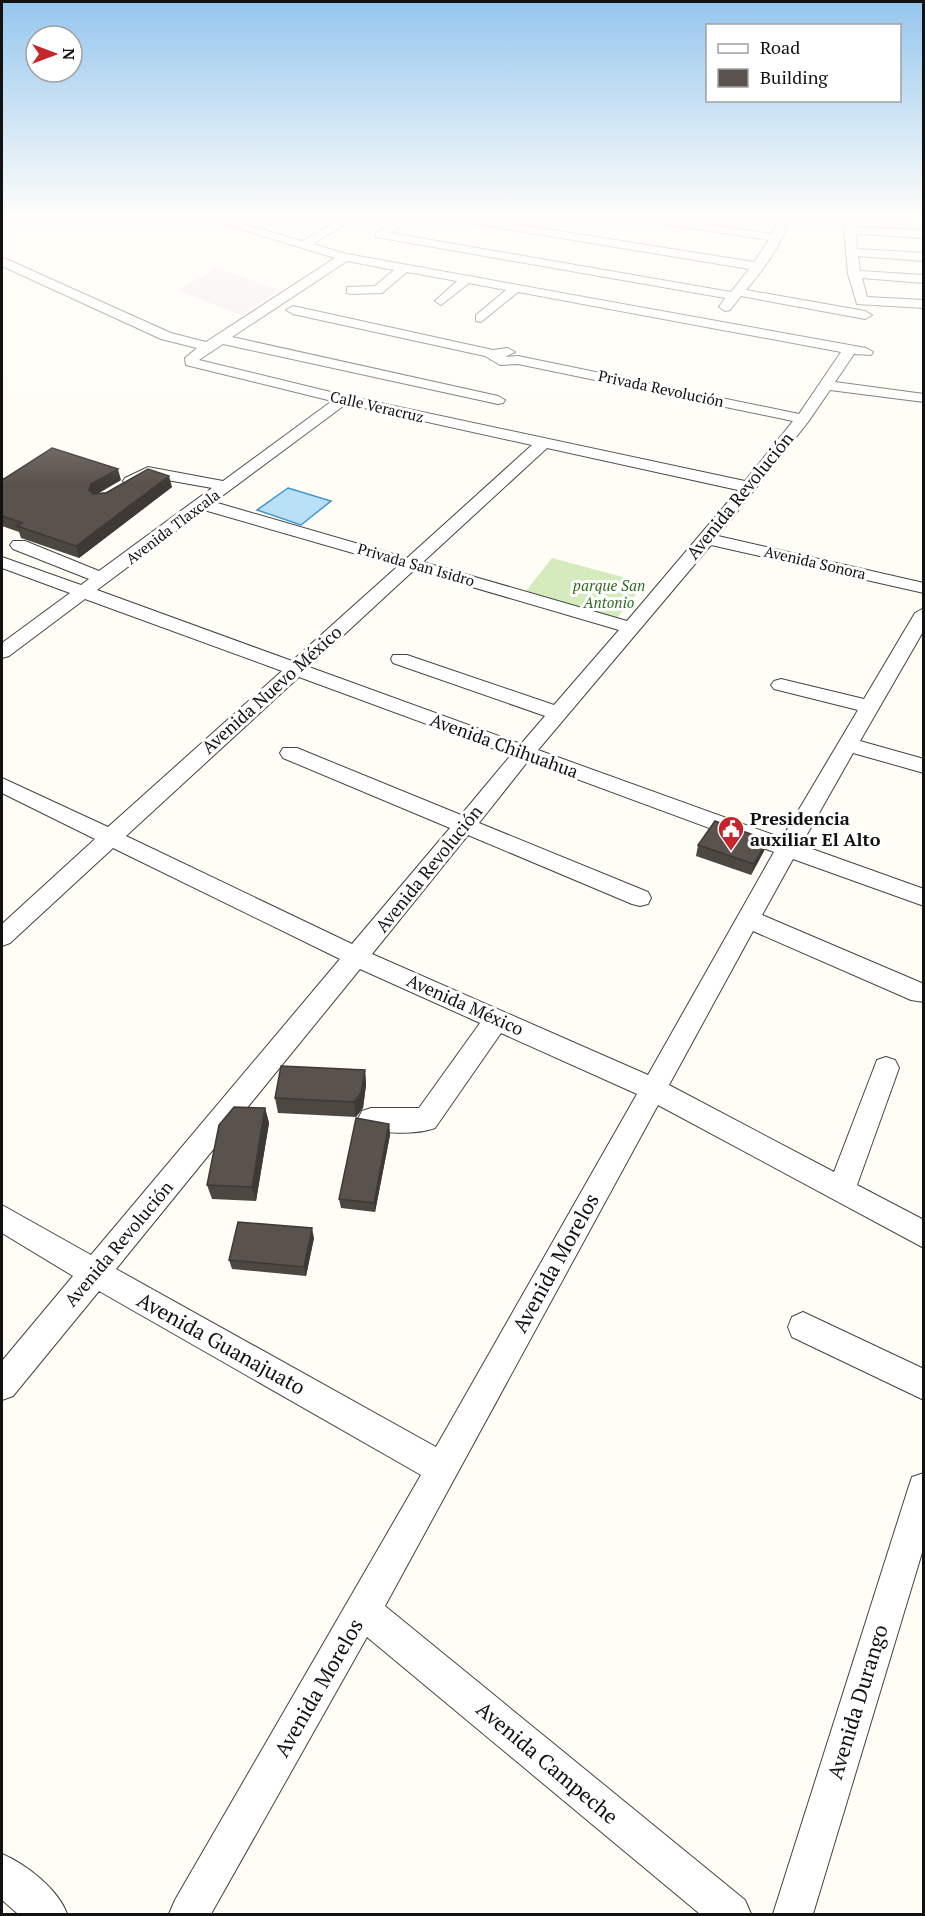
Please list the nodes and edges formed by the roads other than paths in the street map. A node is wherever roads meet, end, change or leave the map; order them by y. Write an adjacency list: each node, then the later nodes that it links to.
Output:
1 (100, 306): 12 (street)
2 (270, 306): 11 (street, Calle Veracruz)
3 (495, 306): 9 (street)
4 (619, 306): 10 (street)
5 (725, 306): 10 (street)
6 (812, 306): 8 (street)
7 (293, 310): 19 (street, Privada Revolución)
8 (865, 315)
9 (481, 318)
10 (712, 323): 13 (street)
11 (221, 339): 12 (street, Calle Veracruz); 18 (street)
12 (208, 347): 17 (street, Calle Veracruz)
13 (850, 350): 14 (street); 15 (street, Avenida Revolución)
14 (867, 352)
15 (825, 385): 16 (street); 19 (street, Avenida Revolución)
16 (924, 398)
17 (343, 399): 20 (street, Calle Veracruz); 21 (street, Avenida Tlaxcala)
18 (498, 400)
19 (803, 419): 23 (street, Avenida Revolución)
20 (543, 444): 23 (street, Calle Veracruz); 28 (street, Avenida Nuevo México)
21 (226, 486): 22 (street); 24 (street, Avenida Tlaxcala)
22 (121, 487)
23 (748, 487): 25 (street, Avenida Revolución)
24 (203, 504): 28 (street, Privada San Isidro); 29 (street, Avenida Tlaxcala)
25 (707, 539): 30 (street, Avenida Sonora); 33 (street, Avenida Revolución)
26 (19, 545): 29 (street)
27 (2, 562): 31 (street, Avenida Chihuahua)
28 (410, 564): 33 (street, Privada San Isidro); 36 (street, Avenida Nuevo México)
29 (104, 578): 31 (street, Avenida Tlaxcala)
30 (924, 588)
31 (85, 592): 34 (street, Avenida Tlaxcala); 36 (street, Avenida Chihuahua)
32 (924, 613): 38 (street, Avenida Morelos)
33 (629, 627): 39 (street, Avenida Revolución)
34 (2, 652)
35 (400, 659): 39 (street)
36 (295, 669): 42 (street, Avenida Chihuahua); 46 (street, Avenida Nuevo México)
37 (781, 685): 38 (street)
38 (871, 707): 40 (street, Avenida Morelos)
39 (557, 713): 42 (street, Avenida Revolución)
40 (849, 745): 43 (street); 47 (street, Avenida Morelos)
41 (290, 753): 45 (street)
42 (524, 753): 45 (street, Avenida Revolución); 47 (street, Avenida Chihuahua)
43 (924, 766)
44 (2, 785): 46 (street, Avenida México)
45 (464, 827): 48 (street); 52 (street, Avenida Revolución)
46 (110, 838): 51 (street, Avenida Nuevo México); 52 (street, Avenida México)
47 (787, 849): 49 (street, Avenida Chihuahua); 50 (street, Avenida Morelos)
48 (640, 898)
49 (924, 898)
50 (748, 919): 53 (street); 56 (street, Avenida Morelos)
51 (2, 937)
52 (357, 957): 54 (street, Avenida México); 61 (street, Avenida Revolución)
53 (920, 993)
54 (497, 1019): 56 (street, Avenida México); 57 (street)
55 (886, 1068): 58 (street)
56 (653, 1089): 58 (street, Avenida México); 65 (street, Avenida Morelos)
57 (370, 1119)
58 (841, 1190): 60 (street, Avenida México)
59 (2, 1218): 61 (street, Avenida Guanajuato)
60 (924, 1235)
61 (95, 1274): 63 (street, Avenida Revolución); 65 (street, Avenida Guanajuato)
62 (803, 1327): 64 (street)
63 (2, 1385)
64 (924, 1385)
65 (441, 1468): 67 (street, Avenida Morelos)
66 (924, 1489): 72 (street, Avenida Durango)
67 (363, 1611): 70 (street, Avenida Morelos); 71 (street, Avenida Campeche)
68 (2, 1874): 69 (street)
69 (47, 1914)
70 (189, 1914)
71 (731, 1914)
72 (793, 1914)

